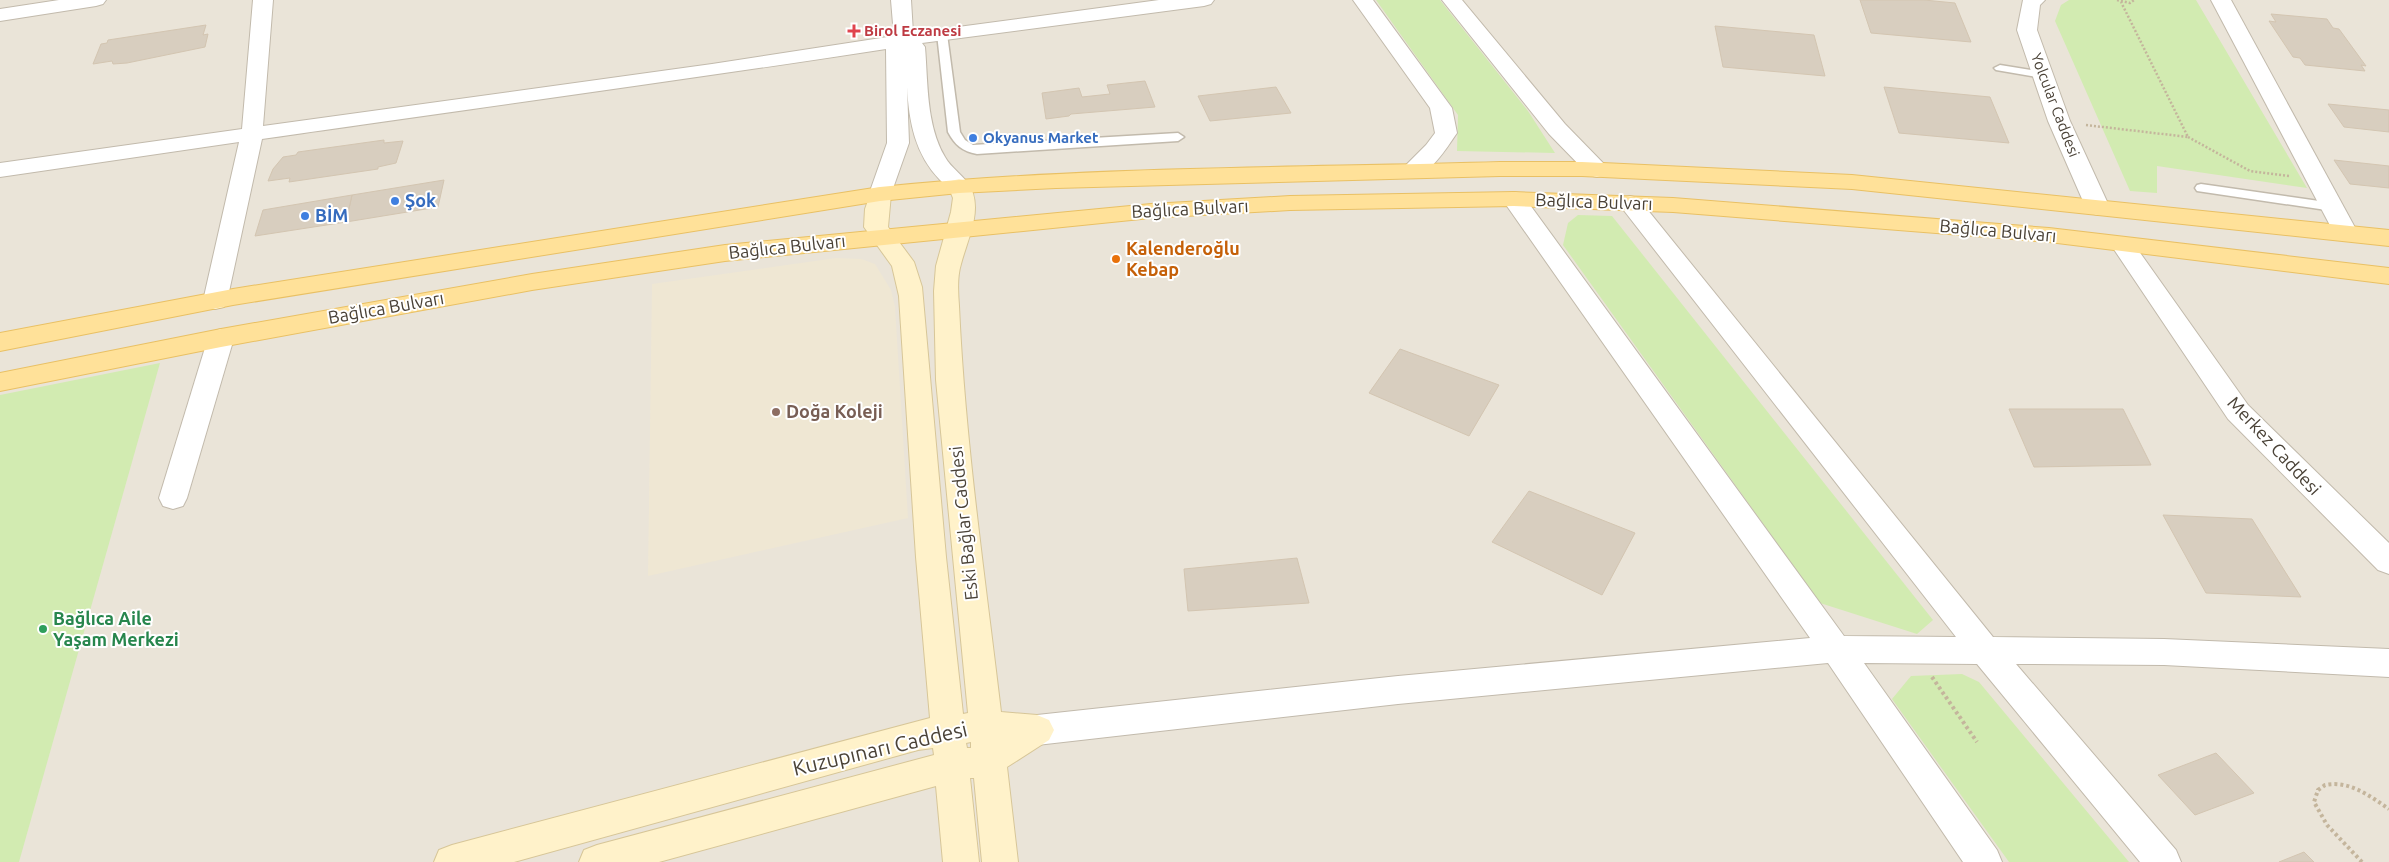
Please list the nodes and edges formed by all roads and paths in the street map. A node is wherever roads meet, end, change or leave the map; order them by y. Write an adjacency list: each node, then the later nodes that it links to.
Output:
1 (96, 0): 12 (street)
2 (263, 0): 18 (street)
3 (902, 0): 14 (street)
4 (1204, 0): 11 (street)
5 (1363, 0): 23 (street)
6 (1452, 0): 22 (street)
7 (2034, 0): 16 (street, Yolcular Caddesi)
8 (2134, 0): 10 (path)
9 (2221, 0): 31 (street)
10 (2119, 1): 20 (path)
11 (1149, 4): 13 (street)
12 (0, 15)
13 (942, 34): 14 (street); 19 (lane)
14 (904, 40): 18 (street); 24 (street); 26 (street)
15 (2000, 68): 16 (lane)
16 (2043, 75): 17 (street, Yolcular Caddesi)
17 (2059, 122): 20 (path); 30 (street, Yolcular Caddesi)
18 (252, 134): 21 (street); 38 (street)
19 (1178, 137)
20 (2188, 137): 29 (path)
21 (0, 170)
22 (1597, 170): 23 (main road, Bağlıca Bulvarı); 30 (main road, Bağlıca Bulvarı)
23 (1411, 172): 24 (main road, Bağlıca Bulvarı)
24 (959, 186): 26 (main road, Bağlıca Bulvarı); 32 (street, Eski Bağlar Caddesi)
25 (2201, 188): 29 (lane)
26 (880, 194): 34 (street); 38 (main road, Bağlıca Bulvarı)
27 (1514, 199): 28 (main road, Bağlıca Bulvarı); 32 (main road, Bağlıca Bulvarı); 44 (street)
28 (1630, 203): 36 (main road, Bağlıca Bulvarı); 46 (street)
29 (2305, 203): 31 (lane)
30 (2098, 208): 33 (main road, Bağlıca Bulvarı)
31 (2333, 208): 33 (street)
32 (960, 229): 34 (main road, Bağlıca Bulvarı); 48 (street, Eski Bağlar Caddesi)
33 (2346, 233): 35 (main road, Bağlıca Bulvarı)
34 (880, 238): 39 (main road, Bağlıca Bulvarı); 49 (street)
35 (2389, 238)
36 (2123, 245): 37 (main road, Bağlıca Bulvarı); 43 (street, Merkez Caddesi)
37 (2389, 276)
38 (215, 300): 40 (main road, Bağlıca Bulvarı)
39 (220, 338): 41 (main road, Bağlıca Bulvarı); 42 (street)
40 (0, 342)
41 (0, 382)
42 (173, 498)
43 (2389, 562)
44 (1836, 649): 45 (street); 50 (street); 59 (street)
45 (1914, 649): 46 (street); 51 (path)
46 (1985, 650): 47 (street); 60 (street)
47 (2389, 663)
48 (986, 725): 49 (street, Kuzupınarı Caddesi); 50 (street, Kuzupınarı Caddesi); 52 (street, Eski Bağlar Caddesi)
49 (948, 729): 53 (street); 55 (street, Kuzupınarı Caddesi)
50 (1037, 730): 52 (street, Kuzupınarı Caddesi)
51 (1977, 742)
52 (989, 760): 53 (street, Kuzupınarı Caddesi); 58 (street, Eski Bağlar Caddesi)
53 (952, 766): 56 (street, Kuzupınarı Caddesi); 57 (street)
54 (2389, 809): 61 (path)
55 (452, 862)
56 (597, 862)
57 (961, 862)
58 (1000, 862)
59 (1984, 862)
60 (2162, 862)
61 (2362, 862)

